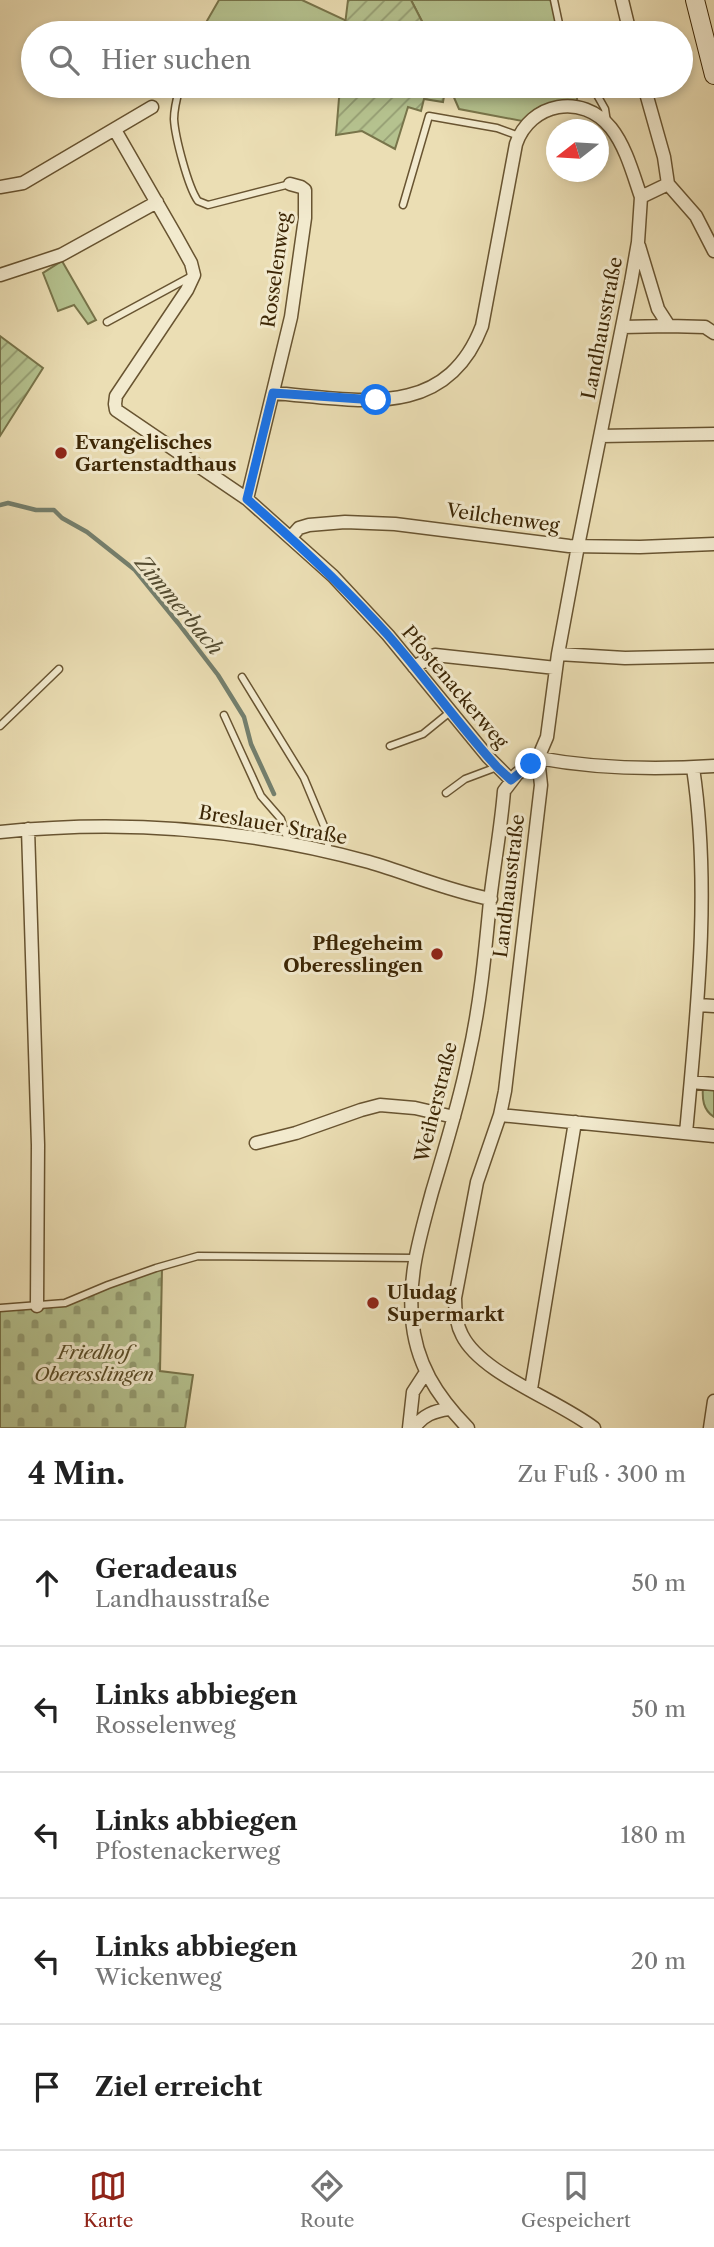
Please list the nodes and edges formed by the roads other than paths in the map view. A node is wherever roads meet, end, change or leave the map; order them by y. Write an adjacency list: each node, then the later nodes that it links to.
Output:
1 (554, 0): 4 (lane)
2 (622, 0): 5 (street)
3 (695, 0): 6 (main road)
4 (558, 21)
5 (628, 21)
6 (714, 75)
7 (177, 98): 16 (lane, Rosselenweg)
8 (599, 98): 12 (lane)
9 (648, 98): 17 (street)
10 (152, 107): 14 (street)
11 (599, 119): 15 (street)
12 (607, 119)
13 (609, 127): 19 (street, Landhausstraße)
14 (115, 130): 18 (street); 20 (street)
15 (519, 136): 21 (lane); 30 (street)
16 (290, 184): 30 (street, Rosselenweg)
17 (668, 184): 19 (street); 23 (street)
18 (0, 187)
19 (641, 197): 22 (street, Landhausstraße)
20 (157, 202): 24 (street); 25 (street)
21 (403, 205)
22 (638, 242): 27 (street); 28 (street, Landhausstraße)
23 (714, 251)
24 (0, 275)
25 (194, 275): 26 (lane); 33 (street, Pfostenackerweg)
26 (107, 322)
27 (669, 326): 28 (street); 29 (street)
28 (622, 327): 32 (street, Landhausstraße)
29 (714, 333)
30 (273, 393): 33 (street, Rosselenweg)
31 (714, 433): 32 (street)
32 (600, 436): 36 (street, Landhausstraße)
33 (247, 499): 34 (street, Pfostenackerweg)
34 (292, 537): 36 (street, Veilchenweg); 39 (street, Pfostenackerweg)
35 (714, 544): 36 (street, Veilchenweg)
36 (578, 546): 38 (street, Landhausstraße)
37 (714, 656): 38 (street)
38 (557, 661): 39 (street); 46 (street, Landhausstraße)
39 (414, 667): 42 (street, Pfostenackerweg)
40 (59, 669): 44 (lane)
41 (242, 677): 55 (lane)
42 (450, 712): 45 (lane); 48 (street, Pfostenackerweg)
43 (224, 715): 54 (lane)
44 (0, 726)
45 (390, 746)
46 (538, 758): 49 (street); 50 (street); 62 (street, Landhausstraße)
47 (714, 766): 49 (street)
48 (497, 767): 50 (street, Pfostenackerweg); 51 (lane)
49 (693, 768): 56 (street)
50 (511, 780): 57 (street, Weiherstraße)
51 (446, 793)
52 (28, 829): 53 (street, Breslauer Straße); 54 (street, Breslauer Straße); 69 (street)
53 (0, 832)
54 (289, 844): 55 (street, Breslauer Straße)
55 (327, 852): 57 (street, Breslauer Straße)
56 (707, 888): 58 (street)
57 (491, 900): 63 (street, Weiherstraße)
58 (698, 1005): 59 (street); 60 (street)
59 (714, 1006)
60 (691, 1082): 61 (street); 65 (street)
61 (714, 1084)
62 (500, 1115): 64 (street); 72 (street, Landhausstraße)
63 (454, 1117): 67 (street); 68 (street, Weiherstraße)
64 (575, 1122): 65 (street); 72 (street)
65 (686, 1133): 66 (street)
66 (714, 1136)
67 (256, 1143)
68 (415, 1258): 69 (lane); 71 (street, Weiherstraße)
69 (37, 1306): 70 (lane)
70 (0, 1308)
71 (426, 1372): 74 (street, Weiherstraße); 75 (street)
72 (531, 1390): 78 (street, Landhausstraße)
73 (714, 1401): 79 (street)
74 (449, 1409): 76 (street); 77 (street, Weiherstraße)
75 (409, 1428)
76 (414, 1428)
77 (468, 1428)
78 (594, 1428)
79 (710, 1428)

